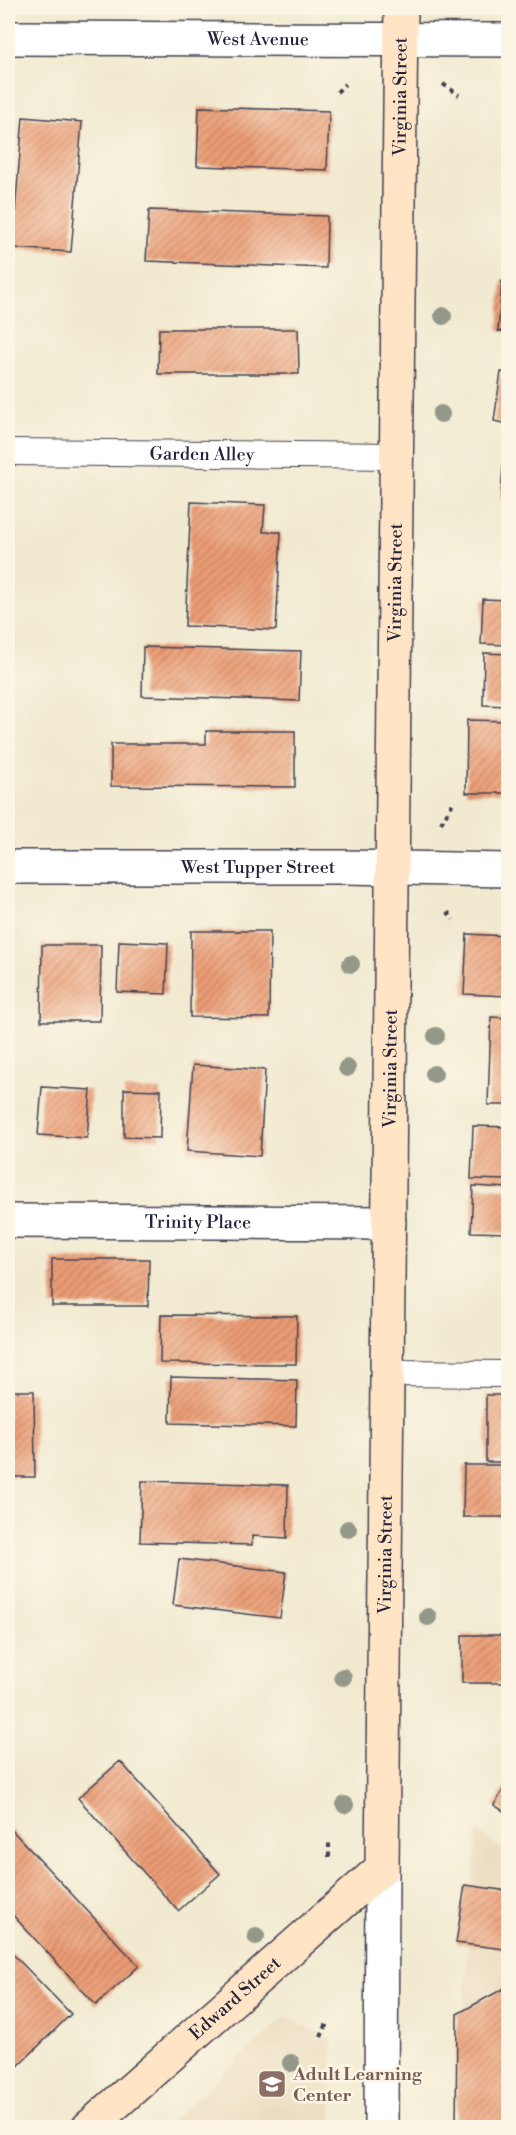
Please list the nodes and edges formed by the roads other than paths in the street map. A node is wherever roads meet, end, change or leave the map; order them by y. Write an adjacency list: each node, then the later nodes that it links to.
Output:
1 (401, 23): 2 (street, West Avenue); 3 (street, West Avenue); 5 (main road, Virginia Street)
2 (8, 38)
3 (508, 40)
4 (8, 452): 5 (lane, Garden Alley)
5 (397, 456): 7 (main road, Virginia Street)
6 (8, 867): 7 (street, West Tupper Street)
7 (392, 868): 8 (street, West Tupper Street); 10 (main road, Virginia Street)
8 (508, 870)
9 (8, 1221): 10 (street, Trinity Place)
10 (389, 1223): 11 (main road, Virginia Street)
11 (387, 1373): 12 (lane); 13 (main road, Virginia Street)
12 (508, 1374)
13 (382, 1868): 14 (main road, Edward Street); 15 (street, Virginia Street)
14 (88, 2127)
15 (381, 2127)

